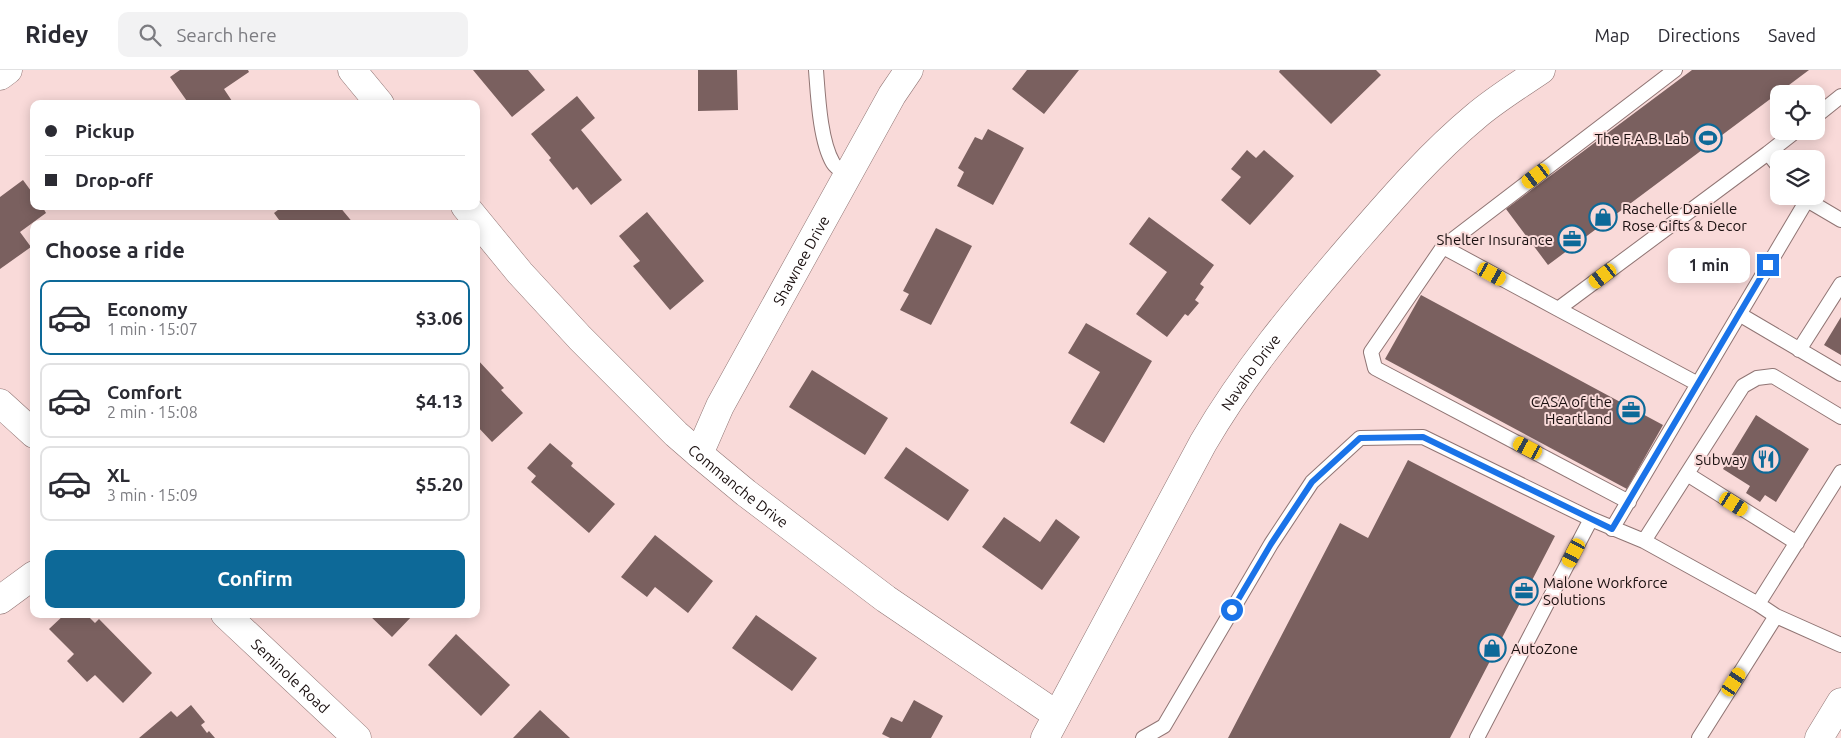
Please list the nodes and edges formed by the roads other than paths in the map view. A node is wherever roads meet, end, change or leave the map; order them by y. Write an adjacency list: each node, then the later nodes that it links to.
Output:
1 (8, 70): 7 (street)
2 (352, 70): 9 (street)
3 (816, 70): 14 (lane)
4 (909, 70): 14 (street, Shawnee Drive)
5 (1541, 70): 46 (street, Navaho Drive)
6 (1675, 70): 21 (lane)
7 (0, 76)
8 (1841, 96): 10 (lane)
9 (377, 100)
10 (1825, 109)
11 (1785, 140): 12 (lane)
12 (1768, 154): 13 (lane); 23 (lane)
13 (1770, 156)
14 (848, 176): 31 (street, Shawnee Drive)
15 (1801, 205): 24 (lane)
16 (1816, 205): 19 (lane)
17 (468, 210): 18 (street, Commanche Drive)
18 (476, 220)
19 (1841, 220)
20 (480, 224): 31 (street, Commanche Drive)
21 (1443, 247): 23 (lane); 34 (lane)
22 (1841, 284): 25 (lane)
23 (1558, 309): 27 (lane)
24 (1738, 314): 25 (lane); 27 (lane)
25 (1799, 350): 26 (lane)
26 (1841, 374)
27 (1698, 384): 34 (lane)
28 (0, 403): 30 (street)
29 (1841, 418): 33 (lane)
30 (30, 430)
31 (699, 454): 46 (street, Commanche Drive)
32 (1841, 472): 38 (lane)
33 (1687, 474): 37 (lane); 38 (lane)
34 (1629, 502): 36 (lane)
35 (1591, 519): 36 (lane); 48 (lane); 49 (lane)
36 (1612, 529): 37 (lane)
37 (1644, 541): 41 (lane)
38 (1798, 543): 41 (lane)
39 (30, 578): 40 (street)
40 (0, 600)
41 (1758, 604): 42 (lane)
42 (1776, 616): 44 (lane); 50 (lane)
43 (229, 618): 47 (street, Seminole Road)
44 (1841, 645)
45 (1841, 702): 51 (street)
46 (1050, 726)
47 (357, 738)
48 (1143, 738)
49 (1477, 738)
50 (1699, 738)
51 (1819, 738)

